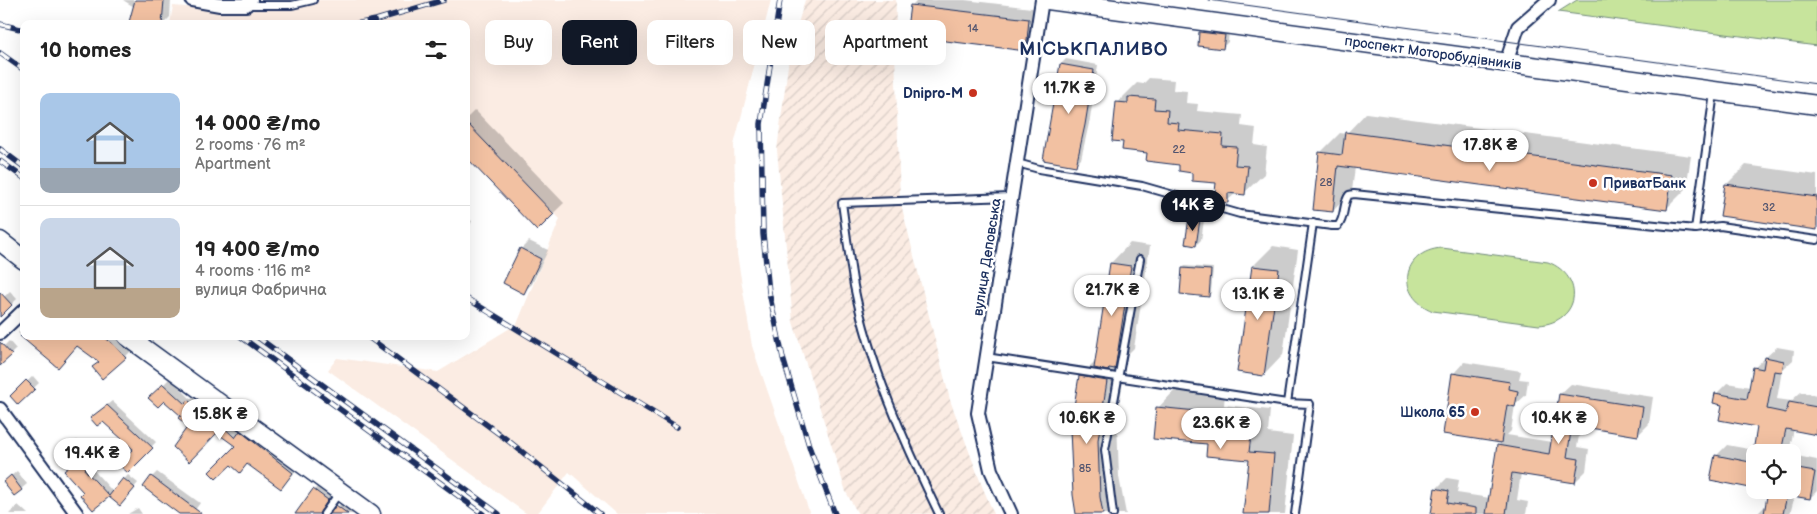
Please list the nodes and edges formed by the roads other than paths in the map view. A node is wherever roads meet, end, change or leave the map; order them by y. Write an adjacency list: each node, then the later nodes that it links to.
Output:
1 (192, 0): 6 (street)
2 (313, 0): 6 (lane)
3 (1042, 0): 10 (street, вулиця Деповська)
4 (1048, 0): 7 (street, проспект Моторобудівників)
5 (1549, 0): 7 (street)
6 (248, 2)
7 (1506, 63): 8 (street, проспект Моторобудівників)
8 (1714, 91): 9 (street, проспект Моторобудівників); 13 (lane)
9 (1817, 105)
10 (1017, 163): 11 (street, вулиця Деповська); 12 (lane)
11 (1011, 197): 21 (street, вулиця Деповська); 29 (lane)
12 (1313, 223): 13 (lane); 23 (lane)
13 (1695, 229): 14 (lane)
14 (1817, 240)
15 (0, 241): 16 (street)
16 (20, 257)
17 (1140, 259): 22 (lane)
18 (20, 314): 19 (street)
19 (0, 333)
20 (132, 340): 25 (street)
21 (986, 357): 22 (lane); 30 (street, вулиця Деповська)
22 (1118, 377): 23 (lane); 31 (lane)
23 (1287, 403): 32 (lane)
24 (0, 409): 26 (street)
25 (340, 492): 27 (lane); 28 (street)
26 (77, 514)
27 (324, 514)
28 (371, 514)
29 (939, 514)
30 (1011, 514)
31 (1113, 514)
32 (1295, 514)

